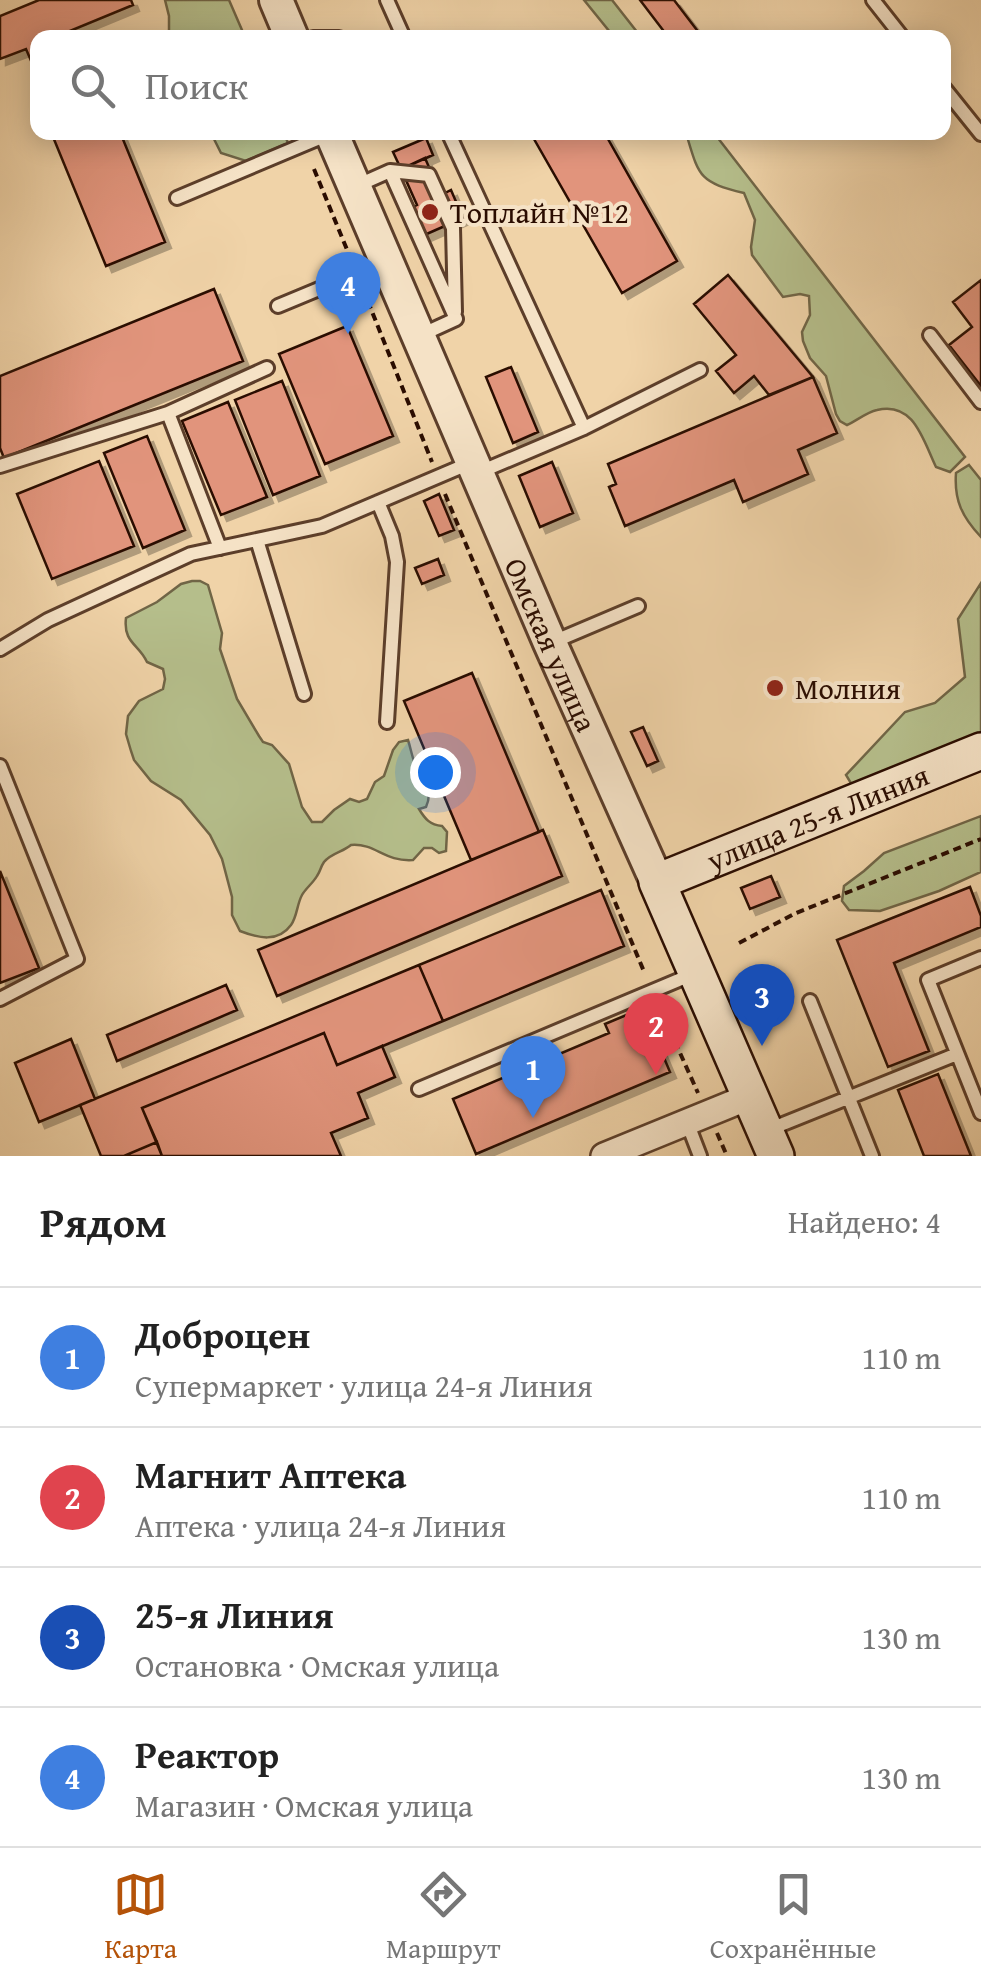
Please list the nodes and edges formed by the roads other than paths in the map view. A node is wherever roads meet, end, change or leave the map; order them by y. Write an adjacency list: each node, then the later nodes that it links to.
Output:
1 (276, 0): 4 (street)
2 (386, 0): 5 (lane)
3 (873, 0): 6 (lane)
4 (289, 30)
5 (400, 30)
6 (897, 30)
7 (951, 97): 8 (lane)
8 (981, 134)
9 (315, 140): 14 (lane)
10 (324, 140): 13 (street, Омская улица)
11 (452, 140): 24 (lane)
12 (390, 171): 13 (lane); 17 (lane); 17 (lane)
13 (354, 187): 15 (street, Омская улица)
14 (178, 198)
15 (371, 267): 16 (lane); 19 (street, Омская улица)
16 (278, 306)
17 (456, 319): 19 (lane)
18 (930, 335): 22 (lane)
19 (418, 336): 26 (street, Омская улица)
20 (267, 368): 23 (lane)
21 (700, 370): 24 (lane)
22 (981, 402)
23 (168, 413): 25 (lane); 29 (lane)
24 (584, 428): 26 (lane)
25 (0, 466)
26 (475, 467): 27 (lane); 31 (street, Омская улица)
27 (378, 502): 28 (lane); 34 (lane)
28 (258, 540): 29 (lane); 33 (lane)
29 (220, 548): 32 (lane)
30 (638, 606): 31 (lane)
31 (550, 643): 37 (street, Омская улица)
32 (0, 649)
33 (304, 694)
34 (388, 722)
35 (981, 751): 37 (main road, улица 25-я Линия)
36 (0, 766): 40 (lane)
37 (657, 882): 39 (main road, Омская улица)
38 (981, 958): 42 (lane)
39 (696, 973): 43 (lane); 44 (main road, Омская улица)
40 (0, 999)
41 (810, 1002): 45 (lane)
42 (957, 1054): 45 (lane); 46 (lane)
43 (419, 1089)
44 (751, 1096): 47 (street); 48 (main road, Омская улица)
45 (848, 1097): 48 (lane); 51 (lane)
46 (981, 1113)
47 (697, 1118): 49 (street); 50 (lane)
48 (771, 1143)
49 (604, 1156)
50 (700, 1156)
51 (872, 1156)

